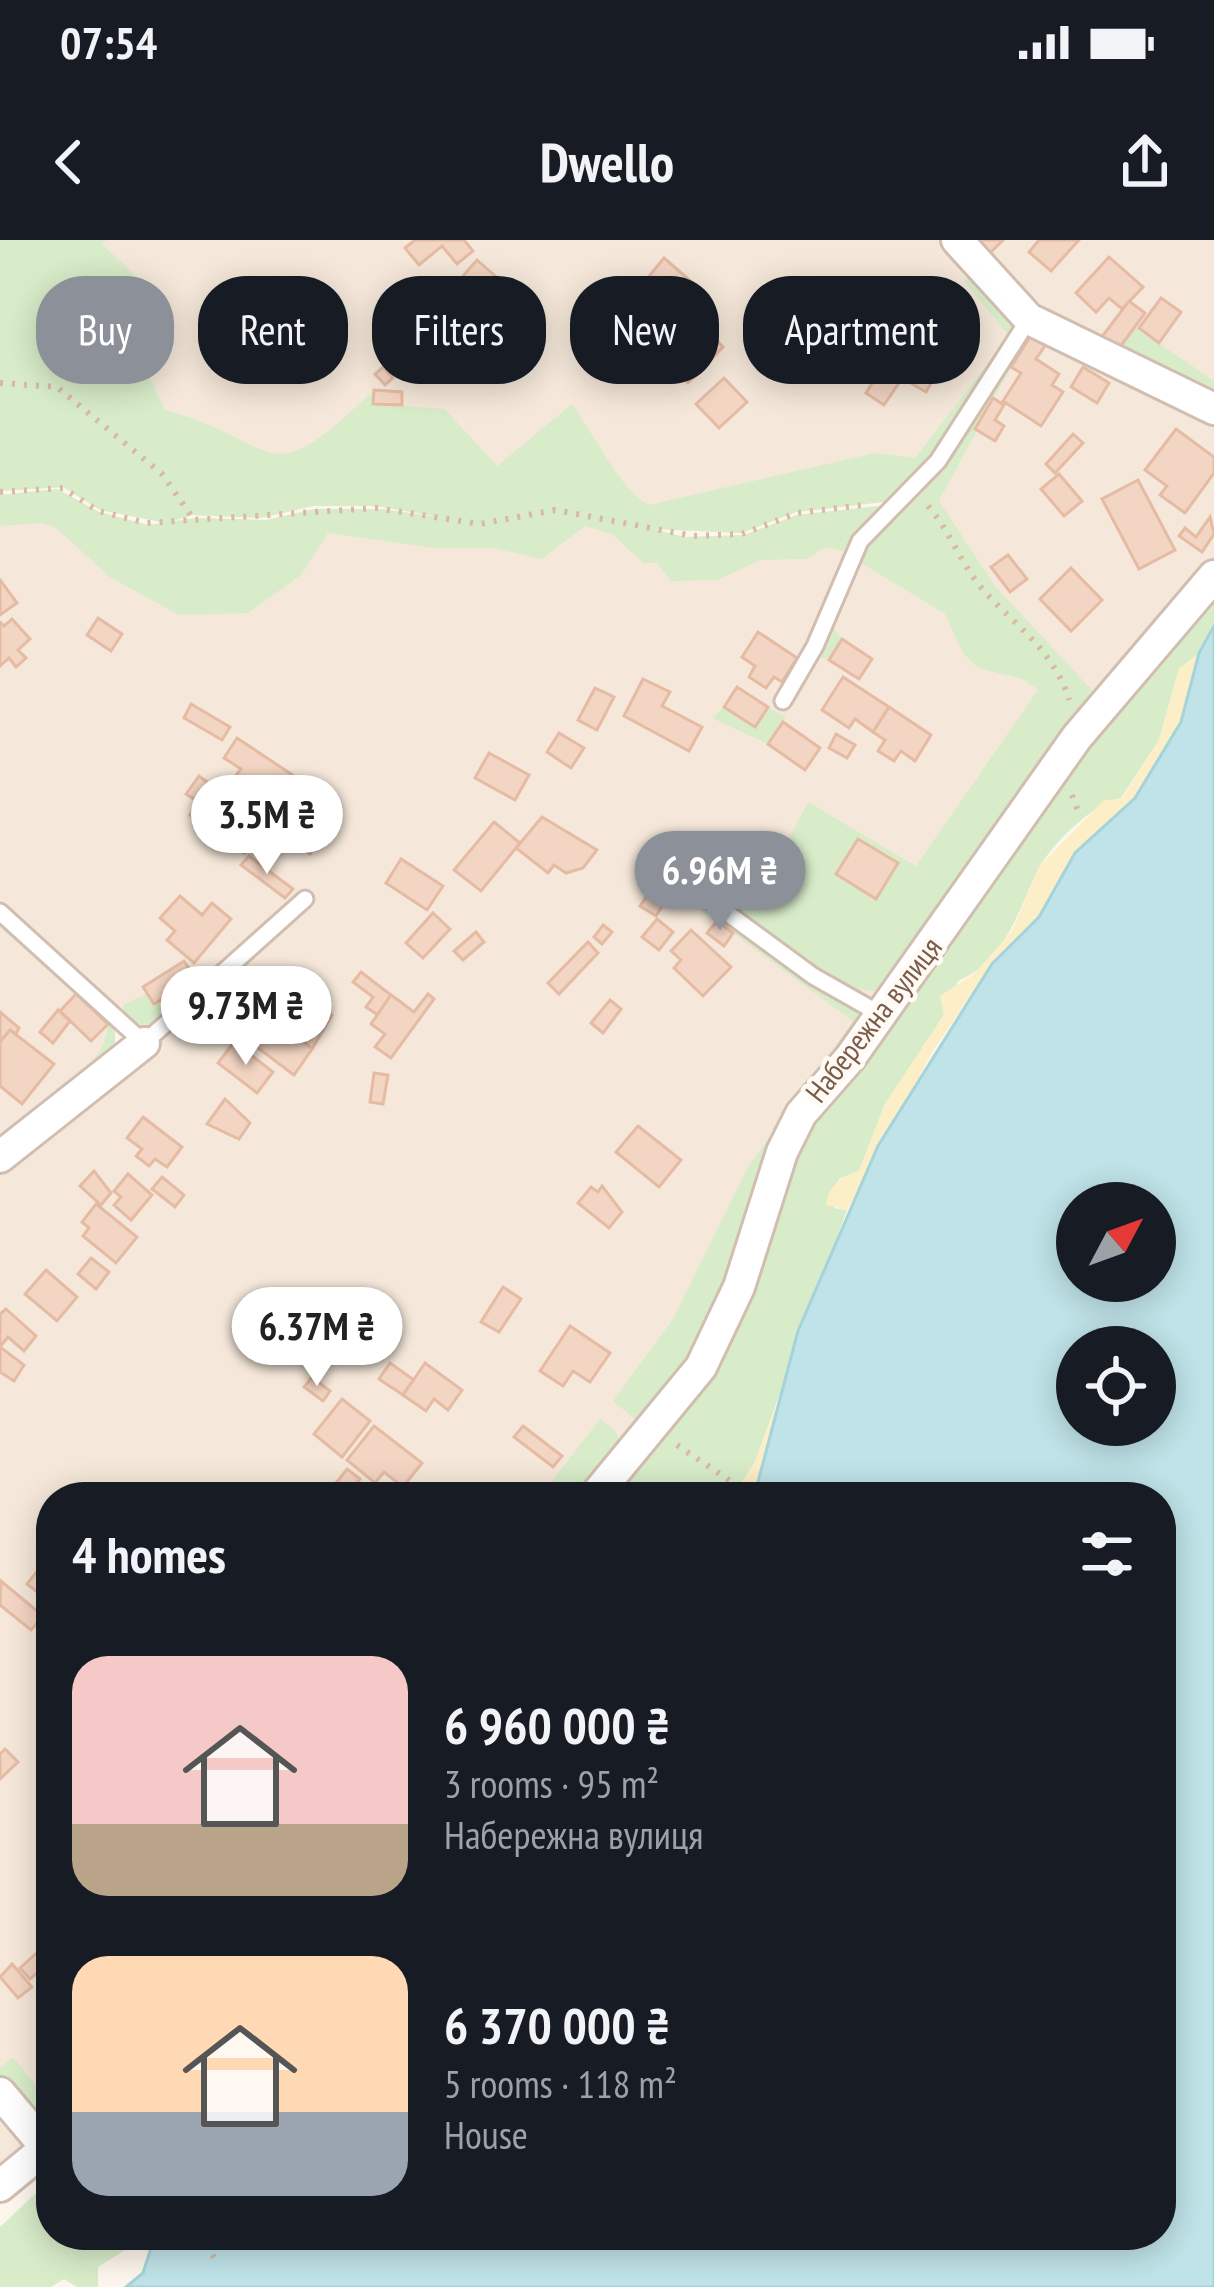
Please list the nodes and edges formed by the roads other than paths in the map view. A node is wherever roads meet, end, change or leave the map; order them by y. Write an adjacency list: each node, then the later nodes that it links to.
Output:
1 (956, 240): 2 (street)
2 (1029, 319): 3 (street); 5 (lane)
3 (1214, 410)
4 (1214, 576): 9 (street, Набережна вулиця)
5 (784, 701)
6 (681, 879): 9 (lane)
7 (305, 899): 10 (lane)
8 (0, 912): 10 (lane)
9 (880, 1014): 12 (street, Набережна вулиця)
10 (144, 1042): 11 (street)
11 (0, 1157)
12 (606, 1482)
13 (0, 2093): 14 (street)
14 (36, 2133)
15 (36, 2155): 16 (street)
16 (0, 2186)

